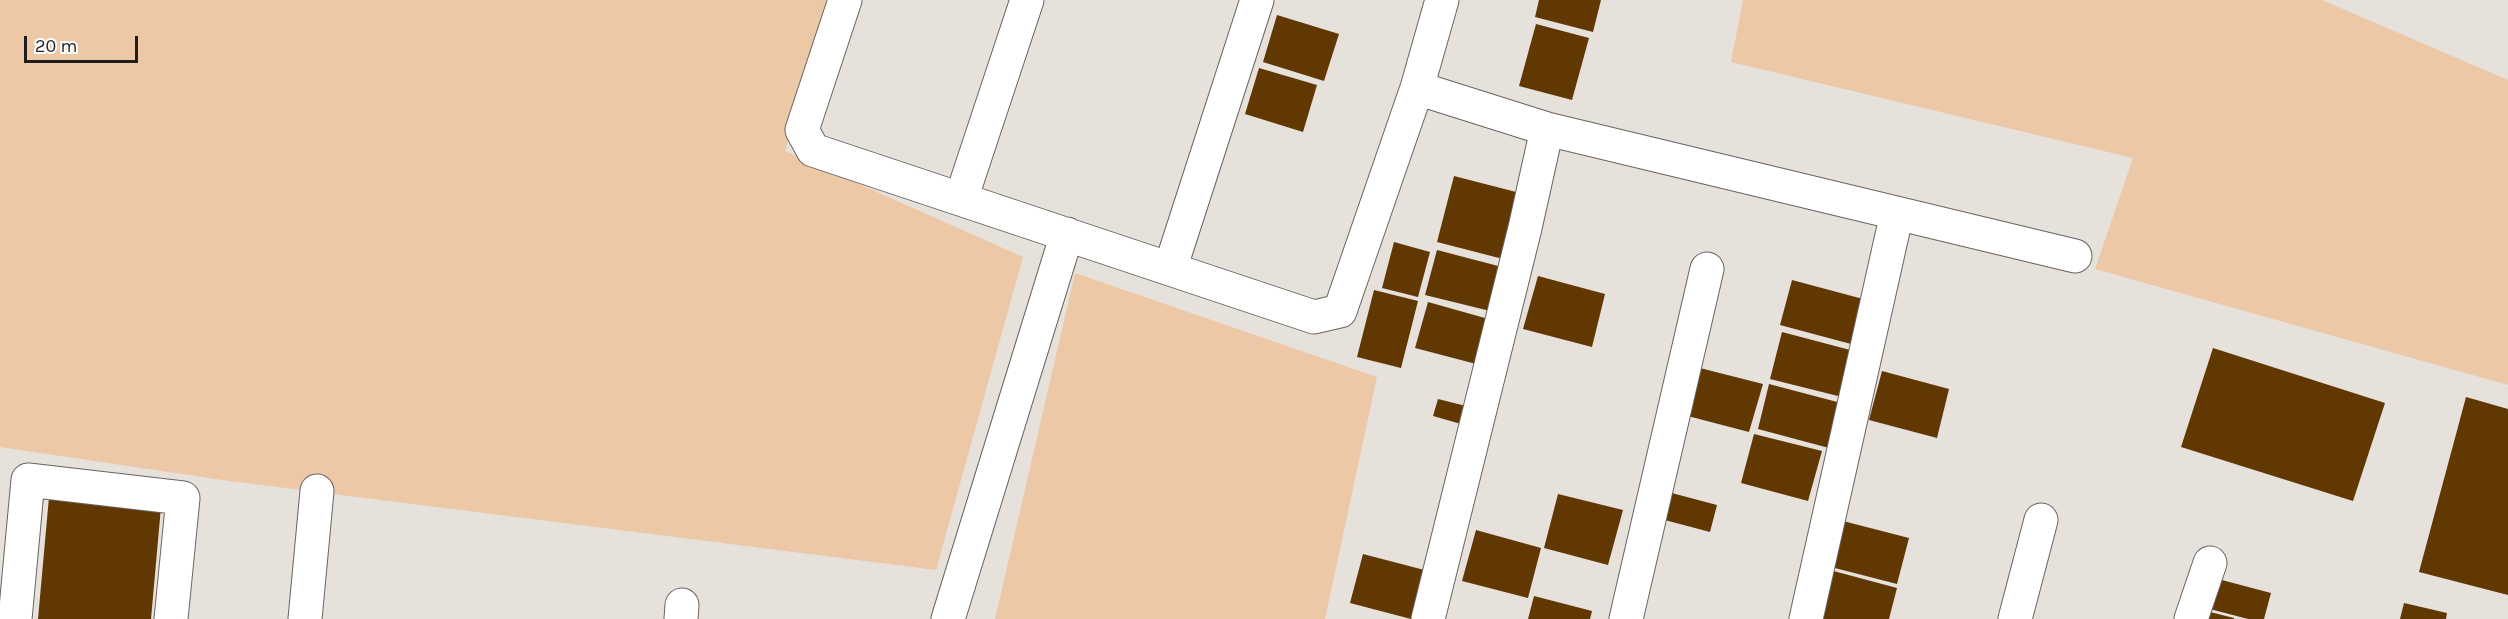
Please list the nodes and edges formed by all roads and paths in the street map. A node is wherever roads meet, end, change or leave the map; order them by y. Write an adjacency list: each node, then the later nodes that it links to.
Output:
1 (845, 0): 7 (street)
2 (1027, 0): 7 (street)
3 (1257, 0): 11 (street)
4 (1442, 0): 5 (street)
5 (1417, 88): 6 (street); 11 (street)
6 (1547, 129): 8 (street); 20 (street)
7 (961, 199): 9 (street)
8 (1897, 213): 10 (street); 22 (street)
9 (1067, 234): 11 (street); 19 (street)
10 (2075, 256)
11 (1170, 269)
12 (1707, 269): 21 (street)
13 (317, 491): 18 (street)
14 (2041, 520): 23 (street)
15 (2210, 563): 24 (street)
16 (15, 619): 17 (street)
17 (171, 619)
18 (305, 619)
19 (948, 619)
20 (1428, 619)
21 (1626, 619)
22 (1806, 619)
23 (2014, 619)
24 (2191, 619)

